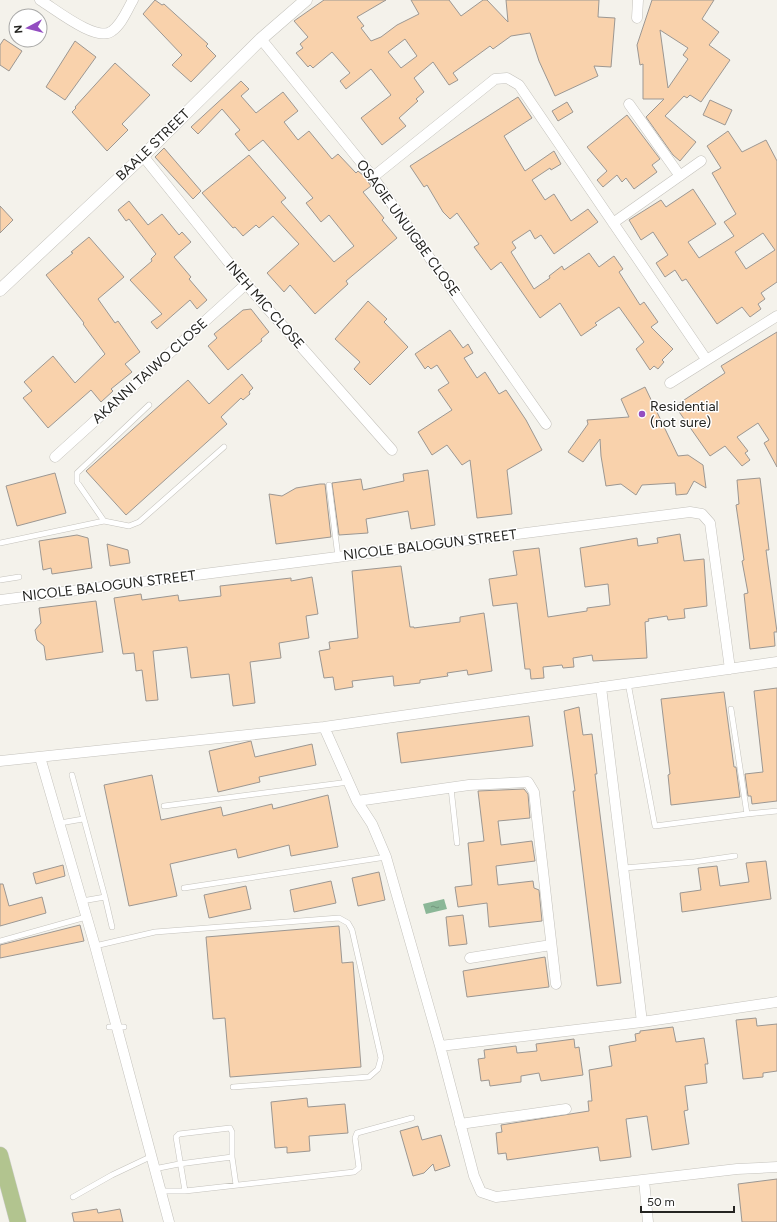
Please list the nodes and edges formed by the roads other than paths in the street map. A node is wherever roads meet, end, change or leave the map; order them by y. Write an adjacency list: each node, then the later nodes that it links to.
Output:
1 (40, 0): 2 (street)
2 (133, 0)
3 (306, 0): 6 (street, BAALE STREET)
4 (638, 0): 5 (street)
5 (636, 18)
6 (261, 39): 8 (street, BAALE STREET); 11 (street, OSAGIE UNUIGBE CLOSE)
7 (629, 104): 10 (street)
8 (143, 156): 13 (street, INEH MIC CLOSE); 14 (street, BAALE STREET)
9 (701, 161): 10 (street)
10 (680, 176): 12 (street)
11 (373, 177): 12 (street); 19 (street, OSAGIE UNUIGBE CLOSE)
12 (613, 223): 16 (street)
13 (246, 284): 21 (street, INEH MIC CLOSE); 22 (street, AKANNI TAIWO CLOSE)
14 (0, 290)
15 (777, 316): 16 (street)
16 (706, 359): 17 (street)
17 (670, 383)
18 (149, 406): 24 (lane)
19 (546, 424)
20 (224, 448): 24 (lane)
21 (392, 450)
22 (55, 458)
23 (329, 485): 26 (lane)
24 (104, 520): 25 (lane)
25 (0, 543)
26 (338, 557): 29 (street, NICOLE BALOGUN STREET); 31 (street, NICOLE BALOGUN STREET)
27 (20, 577): 28 (lane)
28 (0, 580)
29 (0, 600)
30 (777, 662): 31 (street)
31 (730, 669): 32 (street)
32 (628, 683): 33 (street); 44 (lane)
33 (601, 687): 35 (street); 50 (street)
34 (731, 709): 44 (lane)
35 (324, 726): 36 (street); 39 (street)
36 (40, 757): 37 (street); 46 (street)
37 (0, 761)
38 (72, 775): 45 (lane)
39 (349, 782): 41 (street); 42 (lane)
40 (451, 788): 41 (street); 47 (lane); 57 (street)
41 (357, 800): 49 (street)
42 (164, 806)
43 (777, 811): 44 (lane)
44 (746, 814)
45 (83, 819): 46 (lane); 52 (lane)
46 (60, 823): 53 (street)
47 (457, 843)
48 (735, 856): 50 (lane)
49 (386, 857): 51 (lane); 63 (street)
50 (624, 868): 62 (street)
51 (184, 888)
52 (105, 897): 53 (lane); 55 (lane)
53 (82, 900): 54 (street)
54 (86, 917): 56 (lane); 58 (street)
55 (112, 927)
56 (0, 940)
57 (552, 945): 59 (street); 60 (street)
58 (95, 946): 64 (lane); 69 (street)
59 (470, 958)
60 (556, 984)
61 (777, 1002): 62 (street)
62 (642, 1022): 63 (street)
63 (440, 1046): 67 (street)
64 (233, 1087)
65 (566, 1109): 67 (street)
66 (412, 1118): 75 (lane)
67 (460, 1124): 74 (street)
68 (0, 1155): 79 (highway)
69 (150, 1157): 73 (street); 78 (lane)
70 (232, 1157): 71 (lane); 71 (lane); 75 (lane)
71 (180, 1164): 73 (lane); 77 (lane)
72 (777, 1167): 74 (street)
73 (154, 1169): 76 (street)
74 (644, 1180): 81 (street)
75 (236, 1185): 77 (lane)
76 (160, 1191): 77 (lane); 80 (street)
77 (184, 1191)
78 (73, 1197)
79 (18, 1222)
80 (169, 1222)
81 (648, 1222)

